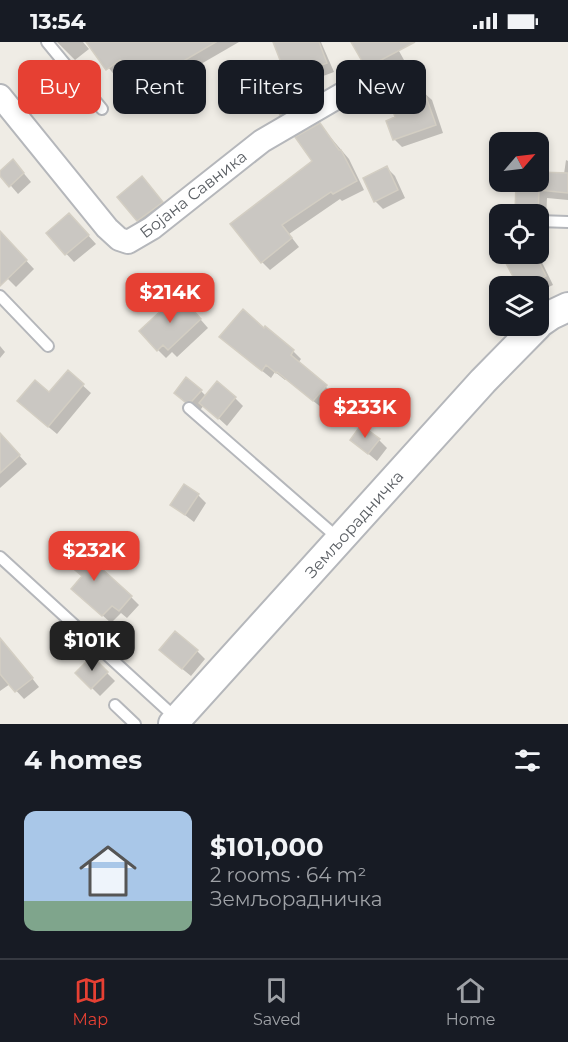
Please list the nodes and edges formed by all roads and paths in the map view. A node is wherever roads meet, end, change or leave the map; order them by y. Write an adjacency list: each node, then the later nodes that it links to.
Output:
1 (47, 42): 4 (lane)
2 (0, 96): 3 (street, Бојана Савника)
3 (336, 98)
4 (102, 109)
5 (549, 221): 6 (lane)
6 (568, 222)
7 (0, 296): 11 (lane)
8 (568, 307): 9 (street, Земљорадничка)
9 (549, 317)
10 (527, 336): 13 (street, Земљорадничка)
11 (48, 346)
12 (189, 408): 13 (lane)
13 (339, 539): 16 (street, Земљорадничка)
14 (0, 557): 16 (lane)
15 (115, 705): 17 (lane)
16 (175, 721)
17 (135, 724)

